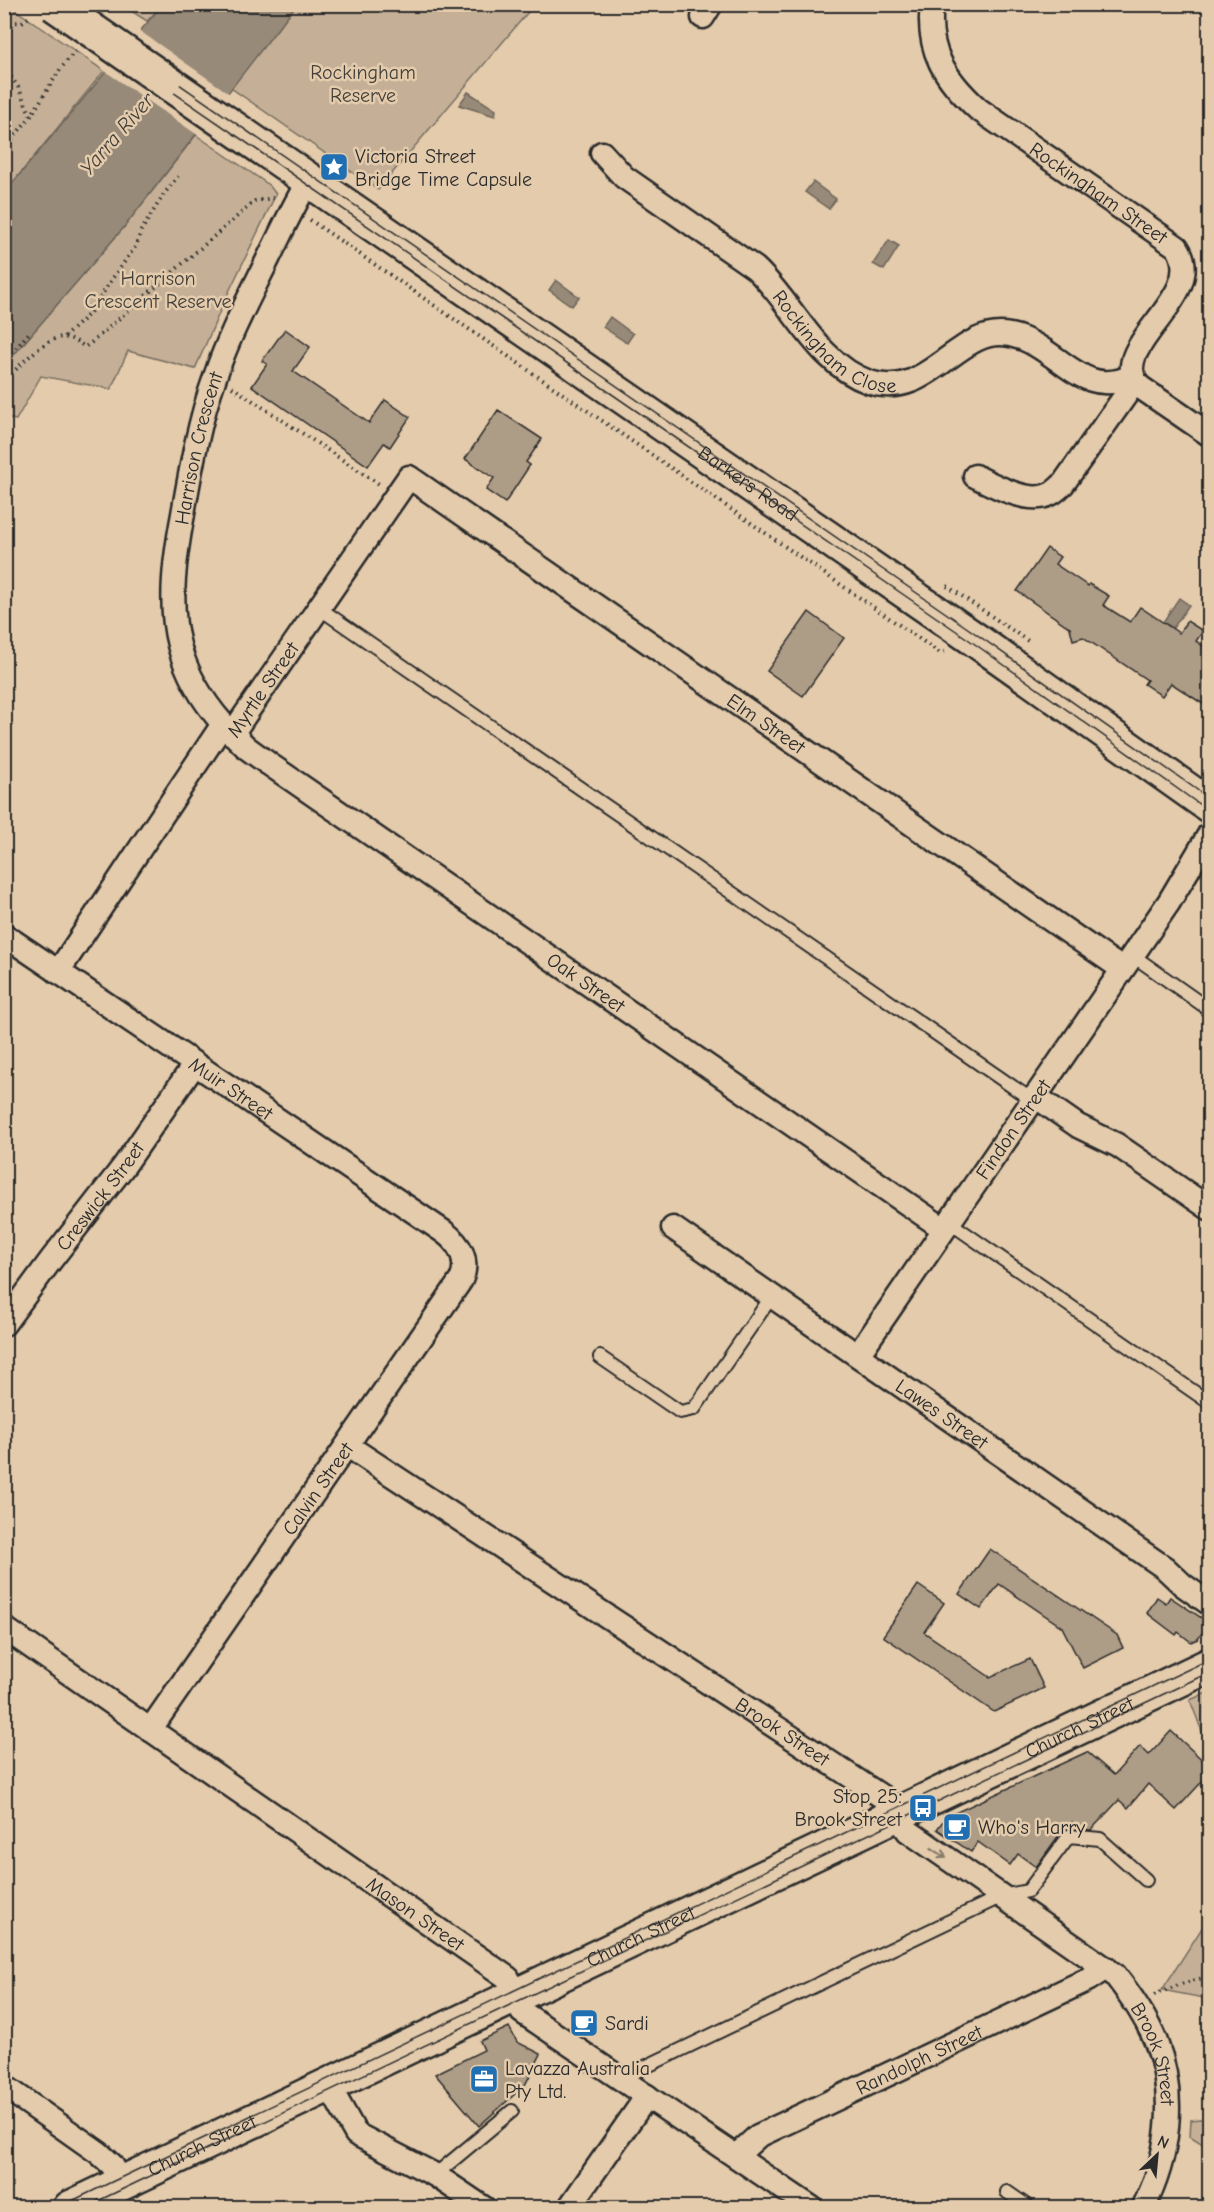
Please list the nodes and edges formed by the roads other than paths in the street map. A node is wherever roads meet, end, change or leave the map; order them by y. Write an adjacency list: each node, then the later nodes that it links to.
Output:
1 (932, 4): 5 (street, Rockingham Street)
2 (41, 12): 4 (main road, Barkers Road, bridge)
3 (602, 153): 5 (street, Rockingham Close)
4 (297, 172): 10 (street, Harrison Crescent); 11 (main road, Barkers Road)
5 (1133, 379): 6 (street); 7 (street)
6 (1209, 435)
7 (975, 476)
8 (409, 477): 9 (street, Myrtle Street); 16 (street, Elm Street)
9 (319, 608): 10 (street, Myrtle Street); 20 (lane)
10 (227, 729): 17 (street, Myrtle Street); 22 (street, Oak Street)
11 (1209, 806)
12 (1209, 833): 14 (street, Findon Street)
13 (1209, 857): 14 (street, Findon Street)
14 (1169, 902): 16 (street, Findon Street)
15 (4, 935): 17 (street, Muir Street)
16 (1127, 962): 18 (lane); 20 (street, Findon Street)
17 (58, 972): 19 (street, Muir Street)
18 (1209, 1010)
19 (194, 1065): 24 (street, Muir Street); 26 (street, Creswick Street)
20 (1037, 1094): 21 (street); 22 (street, Findon Street)
21 (1209, 1209)
22 (946, 1225): 27 (street, Findon Street); 29 (lane)
23 (673, 1228): 25 (street, Lawes Street)
24 (457, 1243): 30 (street, Calvin Street)
25 (772, 1296): 27 (street, Lawes Street); 28 (lane)
26 (4, 1324)
27 (858, 1355): 31 (street, Lawes Street)
28 (600, 1357)
29 (1209, 1403)
30 (348, 1446): 34 (street, Calvin Street); 35 (street, Brook Street)
31 (1209, 1604)
32 (4, 1628): 34 (street, Mason Street)
33 (1209, 1665): 35 (main road, Church Street)
34 (150, 1730): 39 (street, Mason Street)
35 (896, 1815): 37 (street, Brook Street, one-way to 37); 39 (main road, Church Street)
36 (1146, 1880): 37 (lane)
37 (1002, 1896): 38 (street, Brook Street); 40 (lane)
38 (1106, 1968): 45 (street, Randolph Street); 54 (street, Brook Street)
39 (516, 1996): 40 (street, Mason Street); 41 (main road, Church Street)
40 (620, 2079): 43 (street, Mason Street)
41 (328, 2084): 46 (street); 47 (main road, Church Street)
42 (4, 2086): 47 (street)
43 (647, 2096): 45 (street, Mason Street); 51 (street)
44 (512, 2112): 46 (lane)
45 (736, 2156): 52 (street, Mason Street)
46 (435, 2175): 50 (street)
47 (122, 2183): 49 (main road, Church Street)
48 (1007, 2192): 53 (lane)
49 (70, 2208)
50 (484, 2208)
51 (569, 2208)
52 (812, 2208)
53 (1030, 2208)
54 (1143, 2208)

